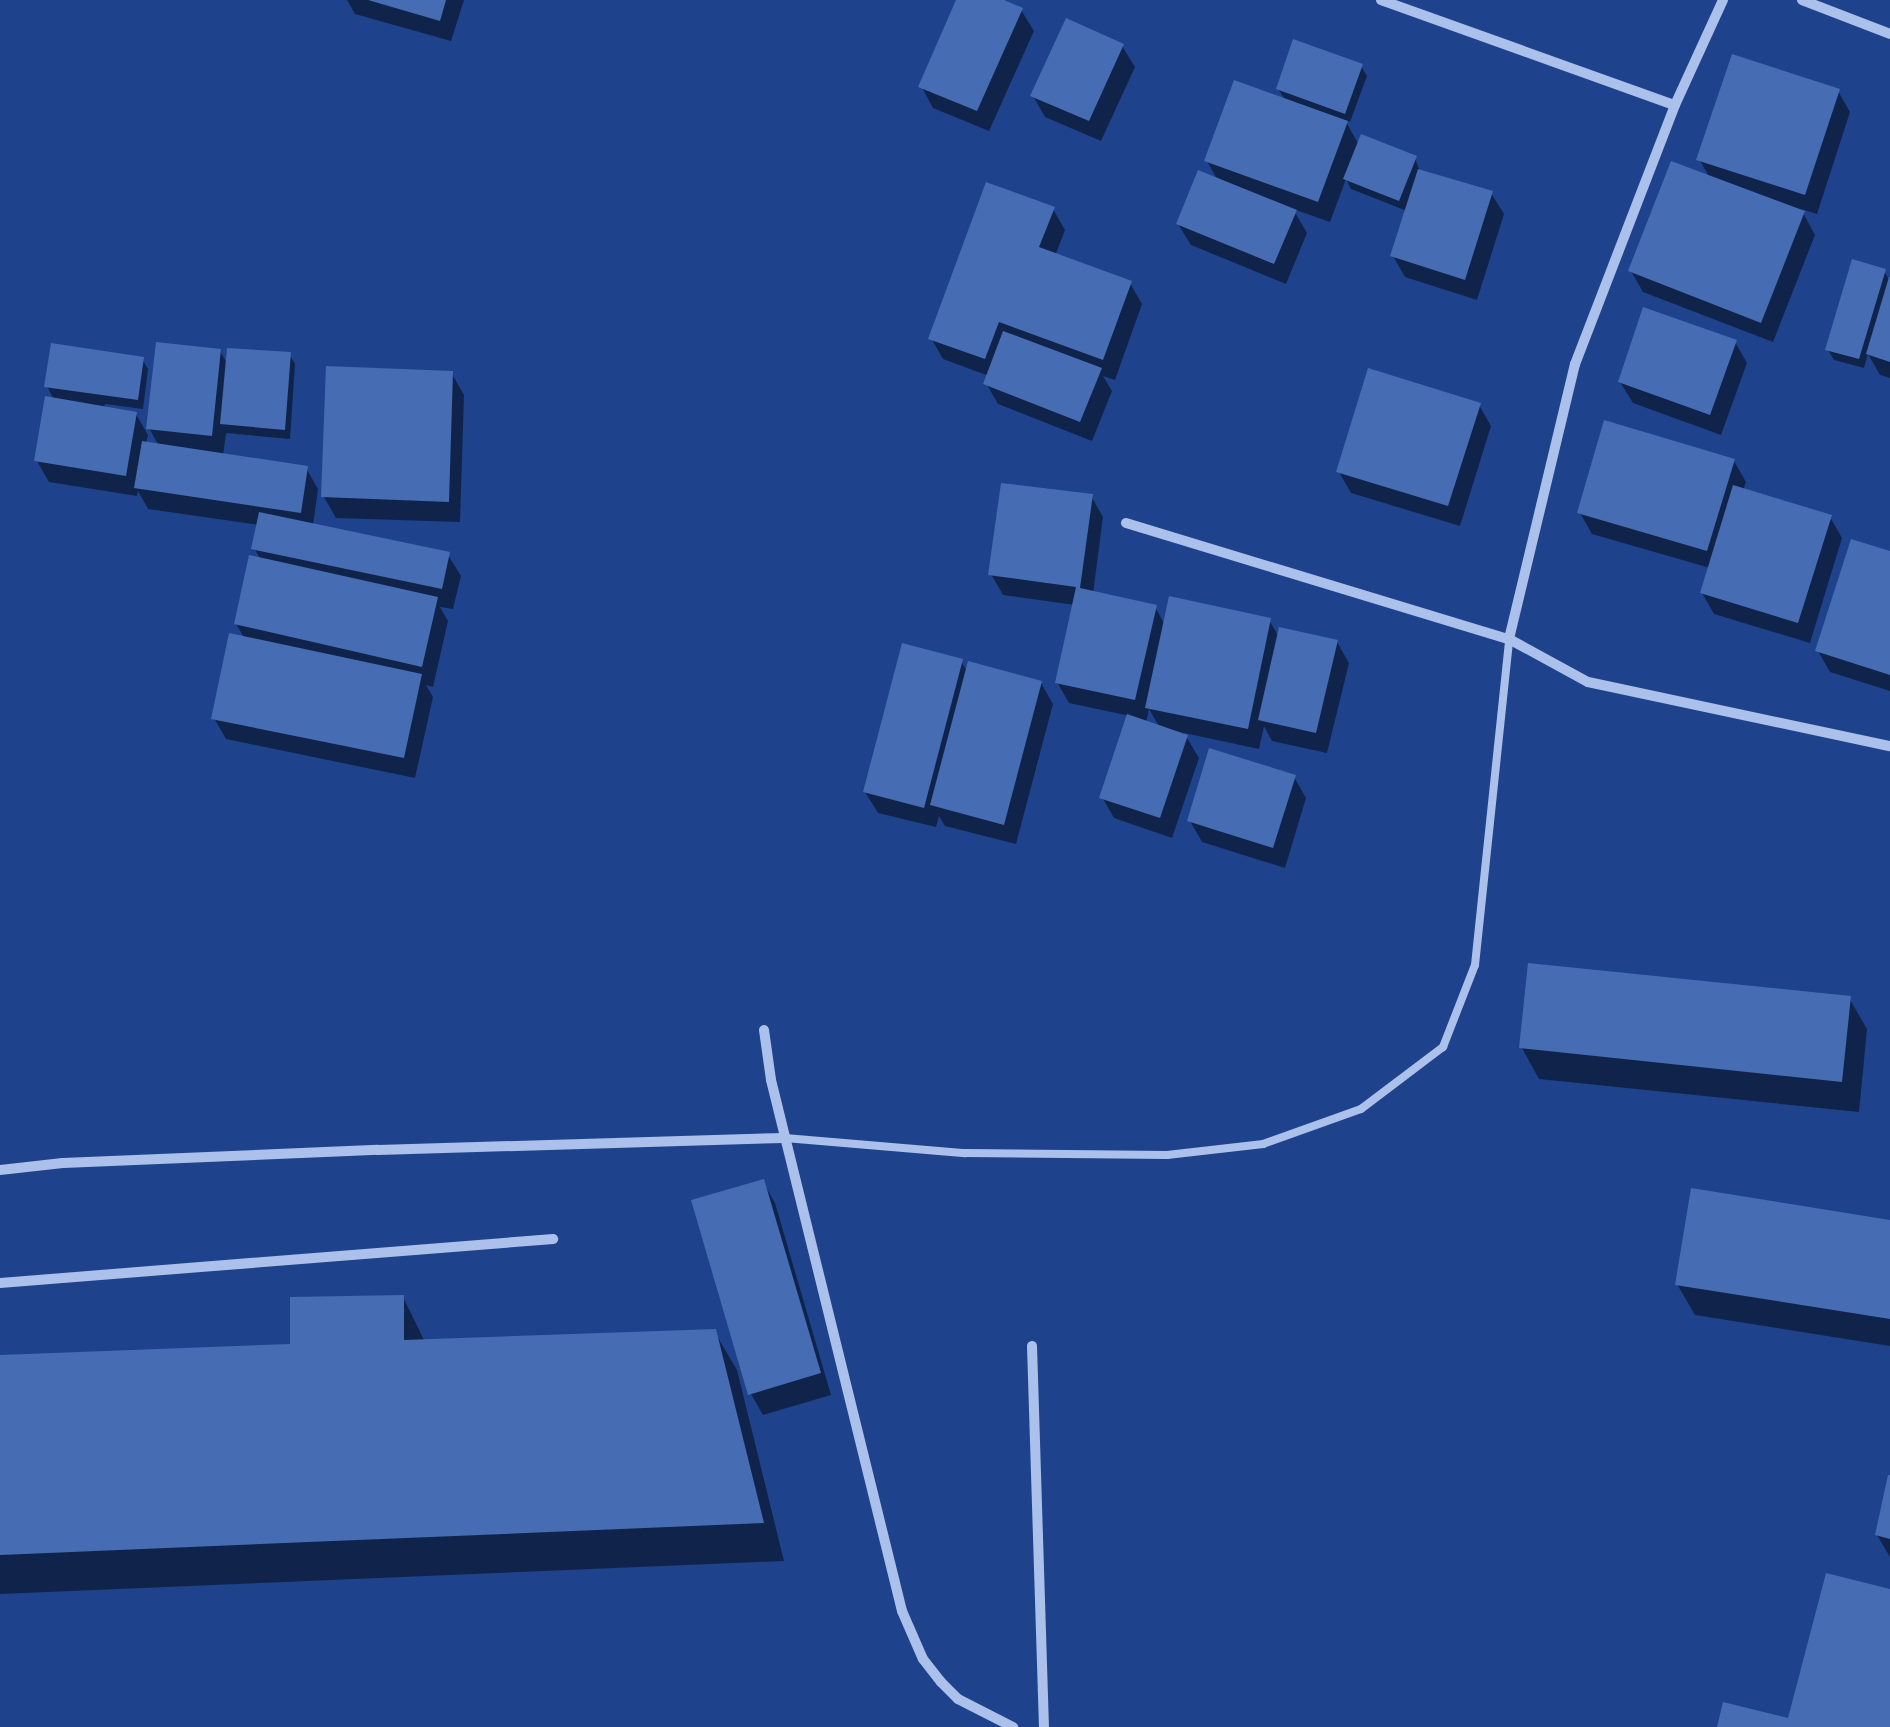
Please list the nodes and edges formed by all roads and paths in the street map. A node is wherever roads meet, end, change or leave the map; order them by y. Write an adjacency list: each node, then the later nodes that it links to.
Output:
1 (1381, 0): 5 (street)
2 (1722, 0): 5 (street)
3 (1802, 0): 4 (street)
4 (1890, 34)
5 (1675, 104): 7 (street)
6 (1126, 523): 7 (street)
7 (1509, 639): 8 (street); 10 (lane)
8 (1890, 746)
9 (764, 1030): 10 (street)
10 (786, 1138): 11 (street); 15 (street)
11 (0, 1170)
12 (553, 1238): 13 (street)
13 (0, 1283)
14 (1032, 1346): 16 (street)
15 (1013, 1727)
16 (1044, 1727)

